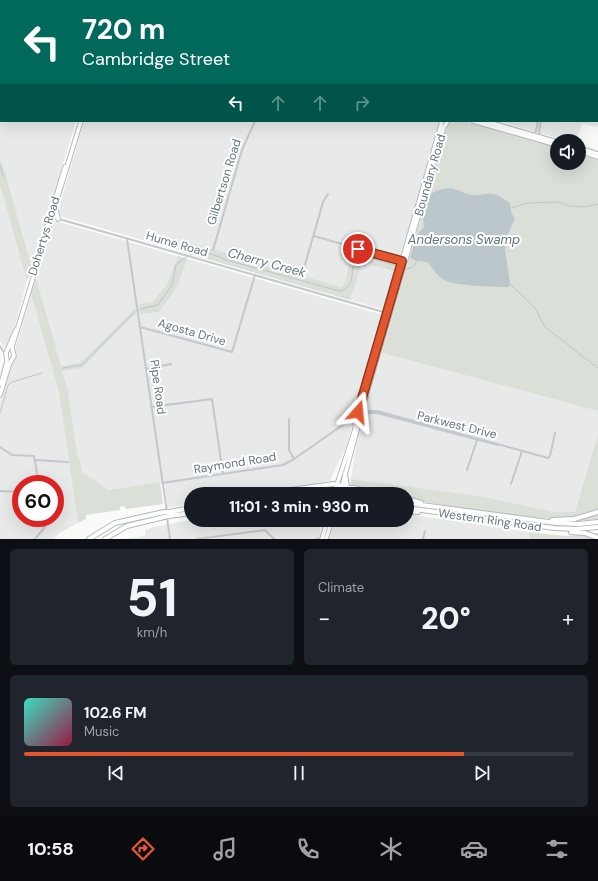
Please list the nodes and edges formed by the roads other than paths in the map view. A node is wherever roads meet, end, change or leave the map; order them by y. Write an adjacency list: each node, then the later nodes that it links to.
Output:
1 (79, 122): 21 (main road, Dohertys Road); 22 (main road, Dohertys Road)
2 (254, 122): 26 (street, Gilbertson Road)
3 (442, 122): 27 (main road, Boundary Road)
4 (447, 122): 27 (main road, Boundary Road)
5 (477, 122): 13 (main road)
6 (488, 122): 10 (main road)
7 (538, 122): 9 (street)
8 (541, 122): 12 (street)
9 (535, 131): 10 (street); 11 (street)
10 (524, 133): 11 (main road)
11 (535, 136): 12 (main road); 13 (street)
12 (541, 138): 14 (main road)
13 (545, 141): 15 (main road)
14 (550, 141)
15 (550, 142)
16 (586, 150): 18 (main road)
17 (586, 153): 19 (main road)
18 (598, 154)
19 (598, 157)
20 (328, 194): 24 (street)
21 (58, 199): 22 (main road, Dohertys Road); 23 (main road)
22 (51, 217): 23 (street, Hume Road); 33 (main road, Dohertys Road); 34 (main road, Dohertys Road)
23 (58, 219): 25 (street, Hume Road)
24 (314, 236): 27 (street); 28 (street)
25 (127, 238): 29 (street, Hume Road); 31 (street, Pipe Road)
26 (213, 250)
27 (404, 262): 30 (main road, Boundary Road)
28 (304, 273)
29 (255, 275): 30 (street, Hume Road); 31 (street, Agosta Drive)
30 (388, 314): 41 (main road, Boundary Road); 43 (main road, Boundary Road)
31 (140, 327): 37 (street, Pipe Road)
32 (0, 347): 34 (street)
33 (13, 351): 34 (main road); 35 (main road, Dohertys Road)
34 (6, 354): 35 (main road); 38 (main road, Dohertys Road)
35 (13, 358): 39 (main road)
36 (171, 364): 37 (street)
37 (146, 369): 40 (street, Pipe Road)
38 (0, 387)
39 (0, 395)
40 (151, 407): 57 (street); 60 (street, Pipe Road)
41 (362, 408): 42 (main road); 43 (main road, Boundary Road)
42 (366, 412): 43 (street, Parkwest Drive); 44 (street, Parkwest Drive)
43 (358, 417): 44 (street, Parkwest Drive); 46 (street, Raymond Road); 47 (street, Raymond Road); 48 (main road, Boundary Road); 58 (main road, Boundary Road)
44 (397, 418): 50 (street, Parkwest Drive)
45 (289, 419): 53 (street)
46 (351, 421): 47 (street, Raymond Road); 48 (main road)
47 (346, 422): 53 (street, Raymond Road)
48 (354, 429): 61 (main road, Boundary Road)
49 (555, 433): 52 (street, Parkwest Drive)
50 (477, 440): 52 (street, Parkwest Drive); 56 (street)
51 (0, 448): 54 (street)
52 (522, 451): 62 (street)
53 (294, 459): 57 (street, Raymond Road)
54 (36, 460): 55 (street); 59 (street)
55 (68, 462)
56 (467, 470)
57 (223, 474): 60 (street, Raymond Road)
58 (345, 474): 63 (main road, Boundary Road); 66 (highway)
59 (38, 475)
60 (162, 483): 94 (street, Pipe Road)
61 (338, 483): 63 (highway); 64 (highway); 65 (main road, Boundary Road)
62 (511, 484)
63 (342, 486): 66 (highway)
64 (310, 487)
65 (337, 487)
66 (347, 487)
67 (0, 491): 68 (street)
68 (12, 492)
69 (414, 501): 71 (highway)
70 (414, 504): 71 (highway, Western Ring Road)
71 (446, 508): 80 (highway, Western Ring Road)
72 (414, 509): 75 (highway, Western Ring Road)
73 (184, 510): 78 (highway)
74 (414, 511): 75 (highway)
75 (436, 512): 83 (highway, Western Ring Road)
76 (598, 512): 80 (highway)
77 (184, 513): 78 (highway)
78 (169, 514): 79 (highway, bridge)
79 (164, 515): 81 (highway); 93 (highway)
80 (530, 520): 82 (highway, Western Ring Road)
81 (125, 521): 91 (highway); 92 (highway)
82 (598, 522)
83 (522, 524): 87 (highway, Western Ring Road); 89 (highway)
84 (45, 527): 90 (street)
85 (325, 527): 98 (main road)
86 (329, 527): 98 (main road)
87 (598, 527)
88 (425, 531): 99 (street)
89 (598, 538)
90 (35, 539)
91 (89, 539)
92 (92, 539)
93 (107, 539)
94 (170, 539)
95 (197, 539): 96 (street)
96 (274, 539)
97 (316, 539): 98 (street)
98 (325, 539)
99 (423, 539)

